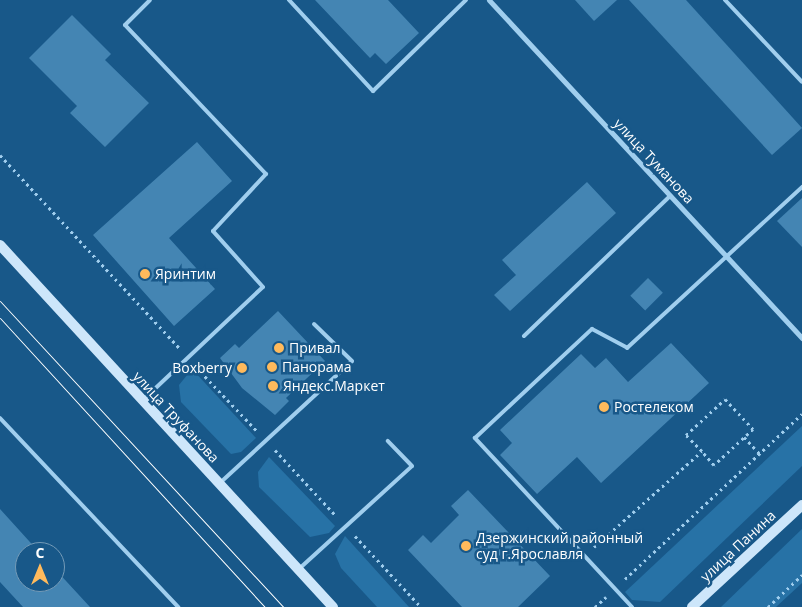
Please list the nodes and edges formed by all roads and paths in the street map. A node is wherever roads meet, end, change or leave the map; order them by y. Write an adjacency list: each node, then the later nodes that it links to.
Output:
1 (150, 0): 15 (lane)
2 (289, 0): 3 (lane)
3 (466, 0)
4 (489, 0): 9 (street, улица Туманова)
5 (725, 0): 6 (lane)
6 (802, 82)
7 (0, 155): 15 (path)
8 (802, 187): 11 (lane)
9 (670, 196): 11 (street, улица Туманова); 13 (lane)
10 (0, 245): 16 (street, улица Труфанова)
11 (727, 258): 14 (street, улица Туманова); 27 (lane)
12 (314, 324): 20 (lane)
13 (524, 336)
14 (802, 338)
15 (188, 358): 16 (lane); 20 (path)
16 (142, 401): 24 (street, улица Труфанова)
17 (802, 414): 23 (path)
18 (0, 418): 31 (lane)
19 (744, 437): 22 (path); 22 (path); 23 (path)
20 (266, 441): 24 (lane); 26 (path)
21 (388, 441): 26 (lane)
22 (702, 451): 27 (path)
23 (760, 454): 30 (path)
24 (219, 483): 28 (street, улица Труфанова)
25 (802, 505): 36 (street, улица Панина)
26 (346, 527): 28 (lane); 33 (path)
27 (584, 555): 30 (lane)
28 (298, 570): 32 (street, улица Труфанова)
29 (802, 575): 37 (path)
30 (615, 588): 34 (path); 35 (lane)
31 (178, 607)
32 (333, 607)
33 (421, 607)
34 (595, 607)
35 (632, 607)
36 (692, 607)
37 (768, 607)

